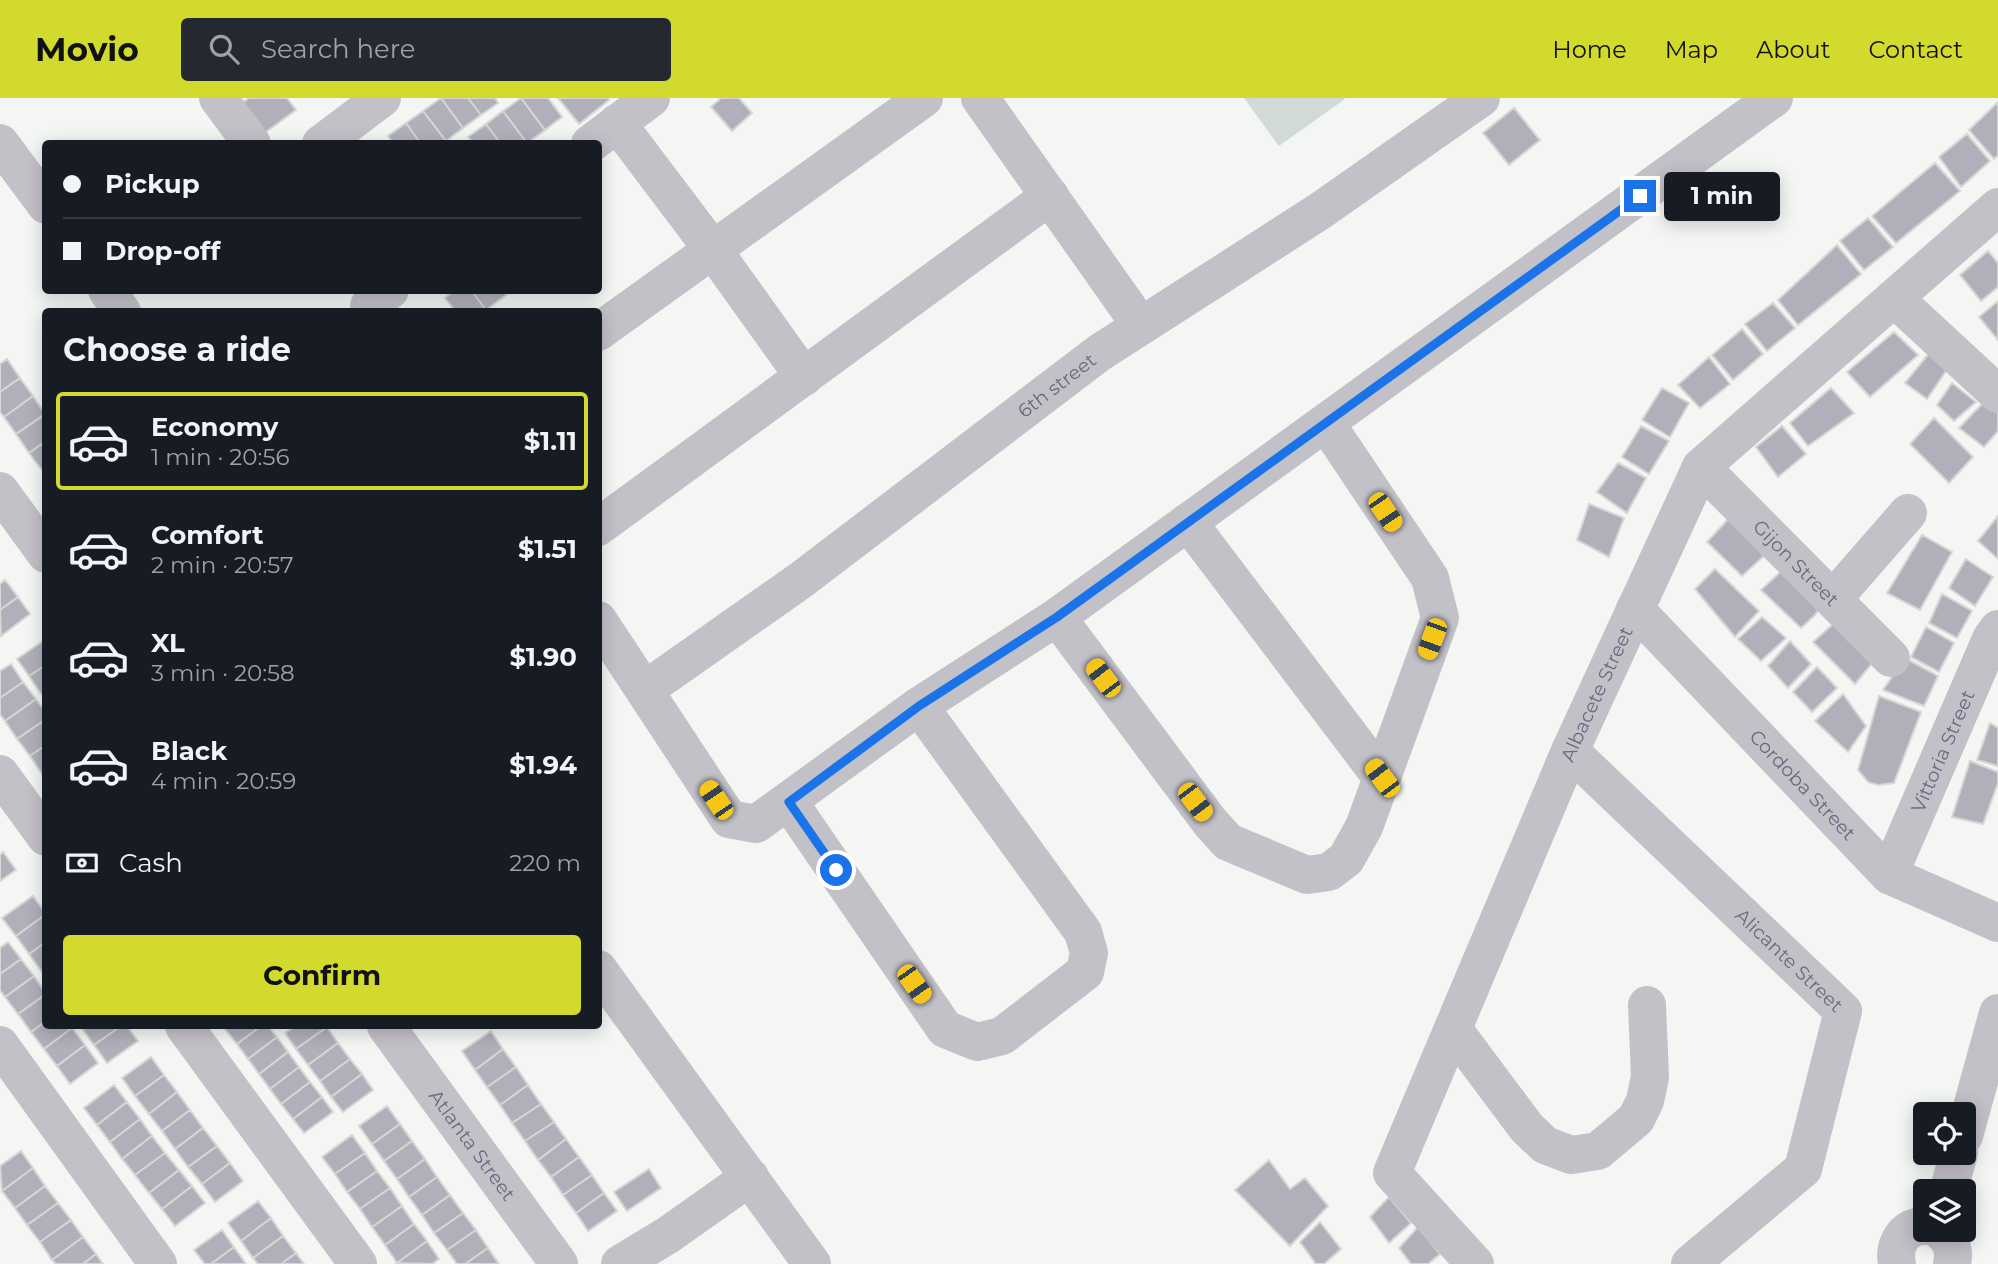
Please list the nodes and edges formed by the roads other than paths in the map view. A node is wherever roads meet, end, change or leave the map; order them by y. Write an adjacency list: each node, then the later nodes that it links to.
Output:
1 (218, 98): 9 (street)
2 (382, 98): 10 (street)
3 (651, 98): 8 (street)
4 (924, 98): 15 (street)
5 (980, 98): 12 (street)
6 (1481, 98): 17 (street, 6th street)
7 (1774, 98): 21 (street)
8 (603, 133): 15 (street)
9 (249, 140)
10 (326, 140)
11 (0, 143): 13 (street)
12 (1051, 196): 17 (street); 19 (street)
13 (42, 200)
14 (1998, 207): 16 (street, Albacete Street)
15 (713, 250): 18 (street); 19 (street)
16 (1894, 298): 20 (street); 22 (street, Albacete Street)
17 (1141, 326): 34 (street, 6th street)
18 (602, 329)
19 (804, 377): 26 (street)
20 (1998, 394)
21 (1326, 423): 25 (street); 38 (street)
22 (1701, 467): 28 (street, Gijon Street); 29 (street, Albacete Street)
23 (0, 491): 27 (street)
24 (1908, 513): 28 (street)
25 (1188, 522): 30 (street); 38 (street)
26 (602, 524)
27 (42, 549)
28 (1833, 599): 33 (street, Gijon Street)
29 (1635, 609): 36 (street, Albacete Street); 41 (street, Cordoba Street)
30 (1057, 617): 35 (street); 38 (street)
31 (602, 626): 34 (street)
32 (1998, 629): 41 (street, Vittoria Street)
33 (1891, 658)
34 (646, 689): 39 (street)
35 (919, 706): 39 (street); 39 (street)
36 (1570, 751): 48 (street, Albacete Street); 61 (street, Alicante Street)
37 (0, 774): 40 (street)
38 (1382, 778)
39 (789, 802)
40 (42, 832)
41 (1889, 874): 42 (street, Cordoba Street)
42 (1998, 923)
43 (602, 974): 52 (street)
44 (1647, 1004): 48 (street)
45 (1998, 1013): 50 (street)
46 (186, 1029): 56 (street)
47 (388, 1029): 57 (street, Atlanta Street)
48 (1453, 1030): 60 (street, Albacete Street)
49 (0, 1045): 55 (street)
50 (1989, 1086): 51 (street)
51 (1976, 1112)
52 (750, 1177): 58 (street); 59 (street)
53 (1913, 1229): 62 (street)
54 (1950, 1242): 63 (street)
55 (158, 1264)
56 (358, 1264)
57 (559, 1264)
58 (620, 1264)
59 (812, 1264)
60 (1475, 1264)
61 (1690, 1264)
62 (1897, 1264)
63 (1952, 1264)

